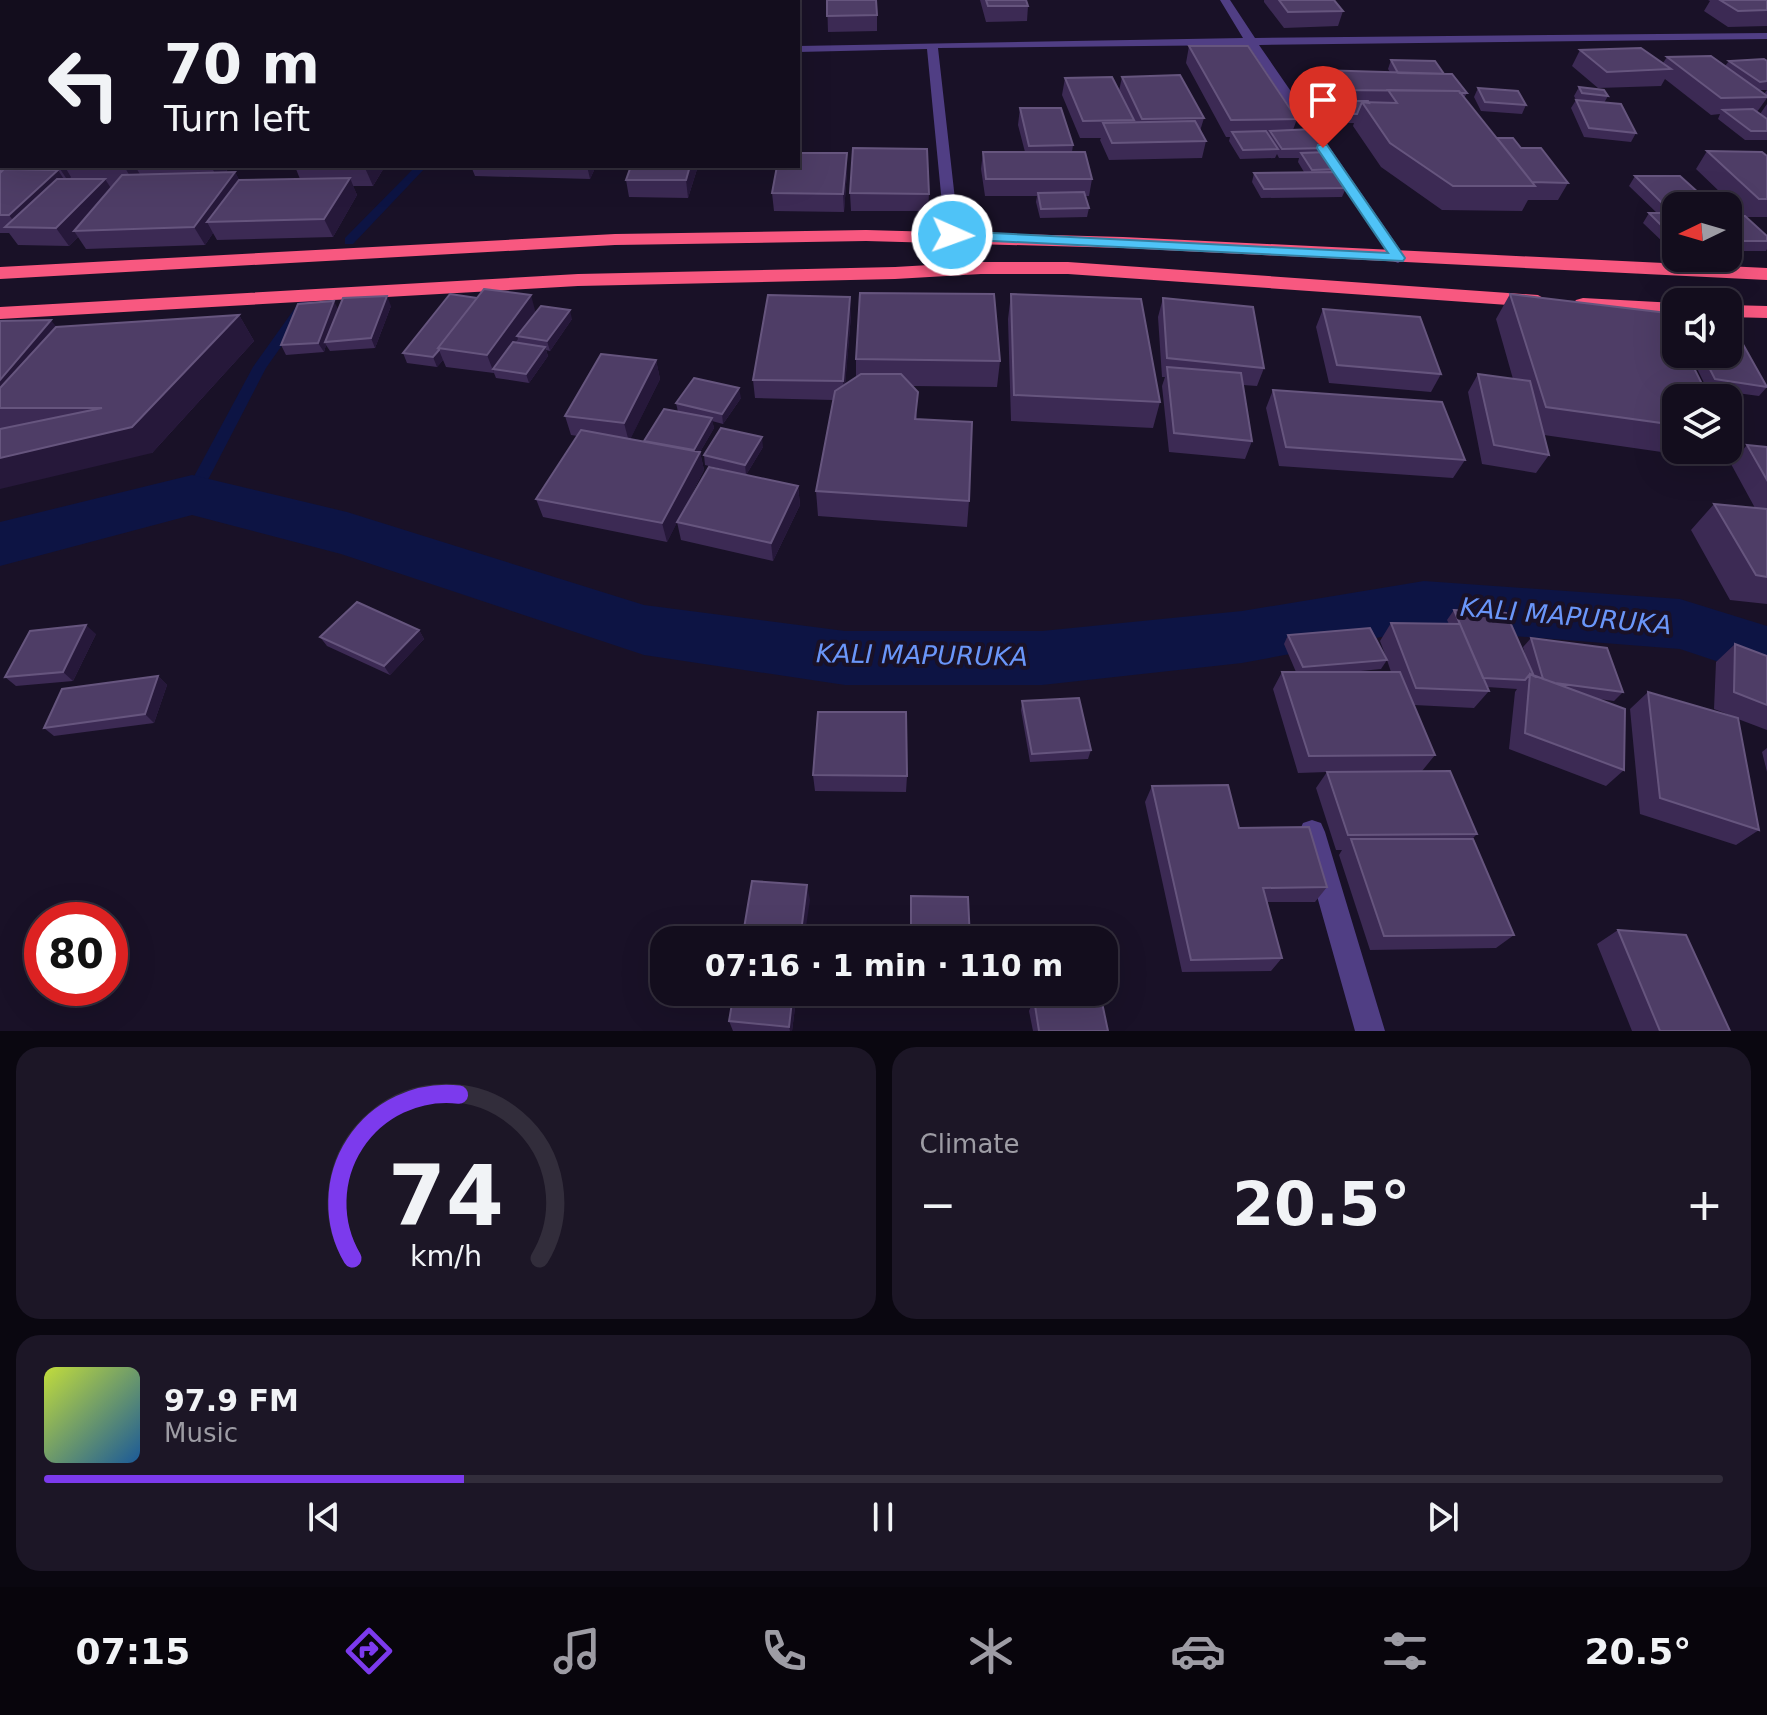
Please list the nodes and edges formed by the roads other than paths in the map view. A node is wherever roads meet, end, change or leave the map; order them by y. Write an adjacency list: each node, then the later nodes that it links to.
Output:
1 (1225, 0): 3 (street)
2 (1767, 36): 3 (street)
3 (1251, 44): 4 (street); 8 (street)
4 (932, 45): 5 (street); 6 (street)
5 (800, 49)
6 (952, 235): 7 (highway); 9 (highway)
7 (1142, 243): 8 (highway); 11 (highway)
8 (1398, 258): 12 (highway)
9 (573, 261): 10 (highway); 11 (highway); 16 (highway)
10 (0, 273)
11 (1165, 274): 13 (highway)
12 (1767, 274)
13 (1662, 308)
14 (1742, 311): 15 (highway)
15 (1767, 312)
16 (0, 313)
17 (1312, 832): 18 (street)
18 (1370, 1031)

